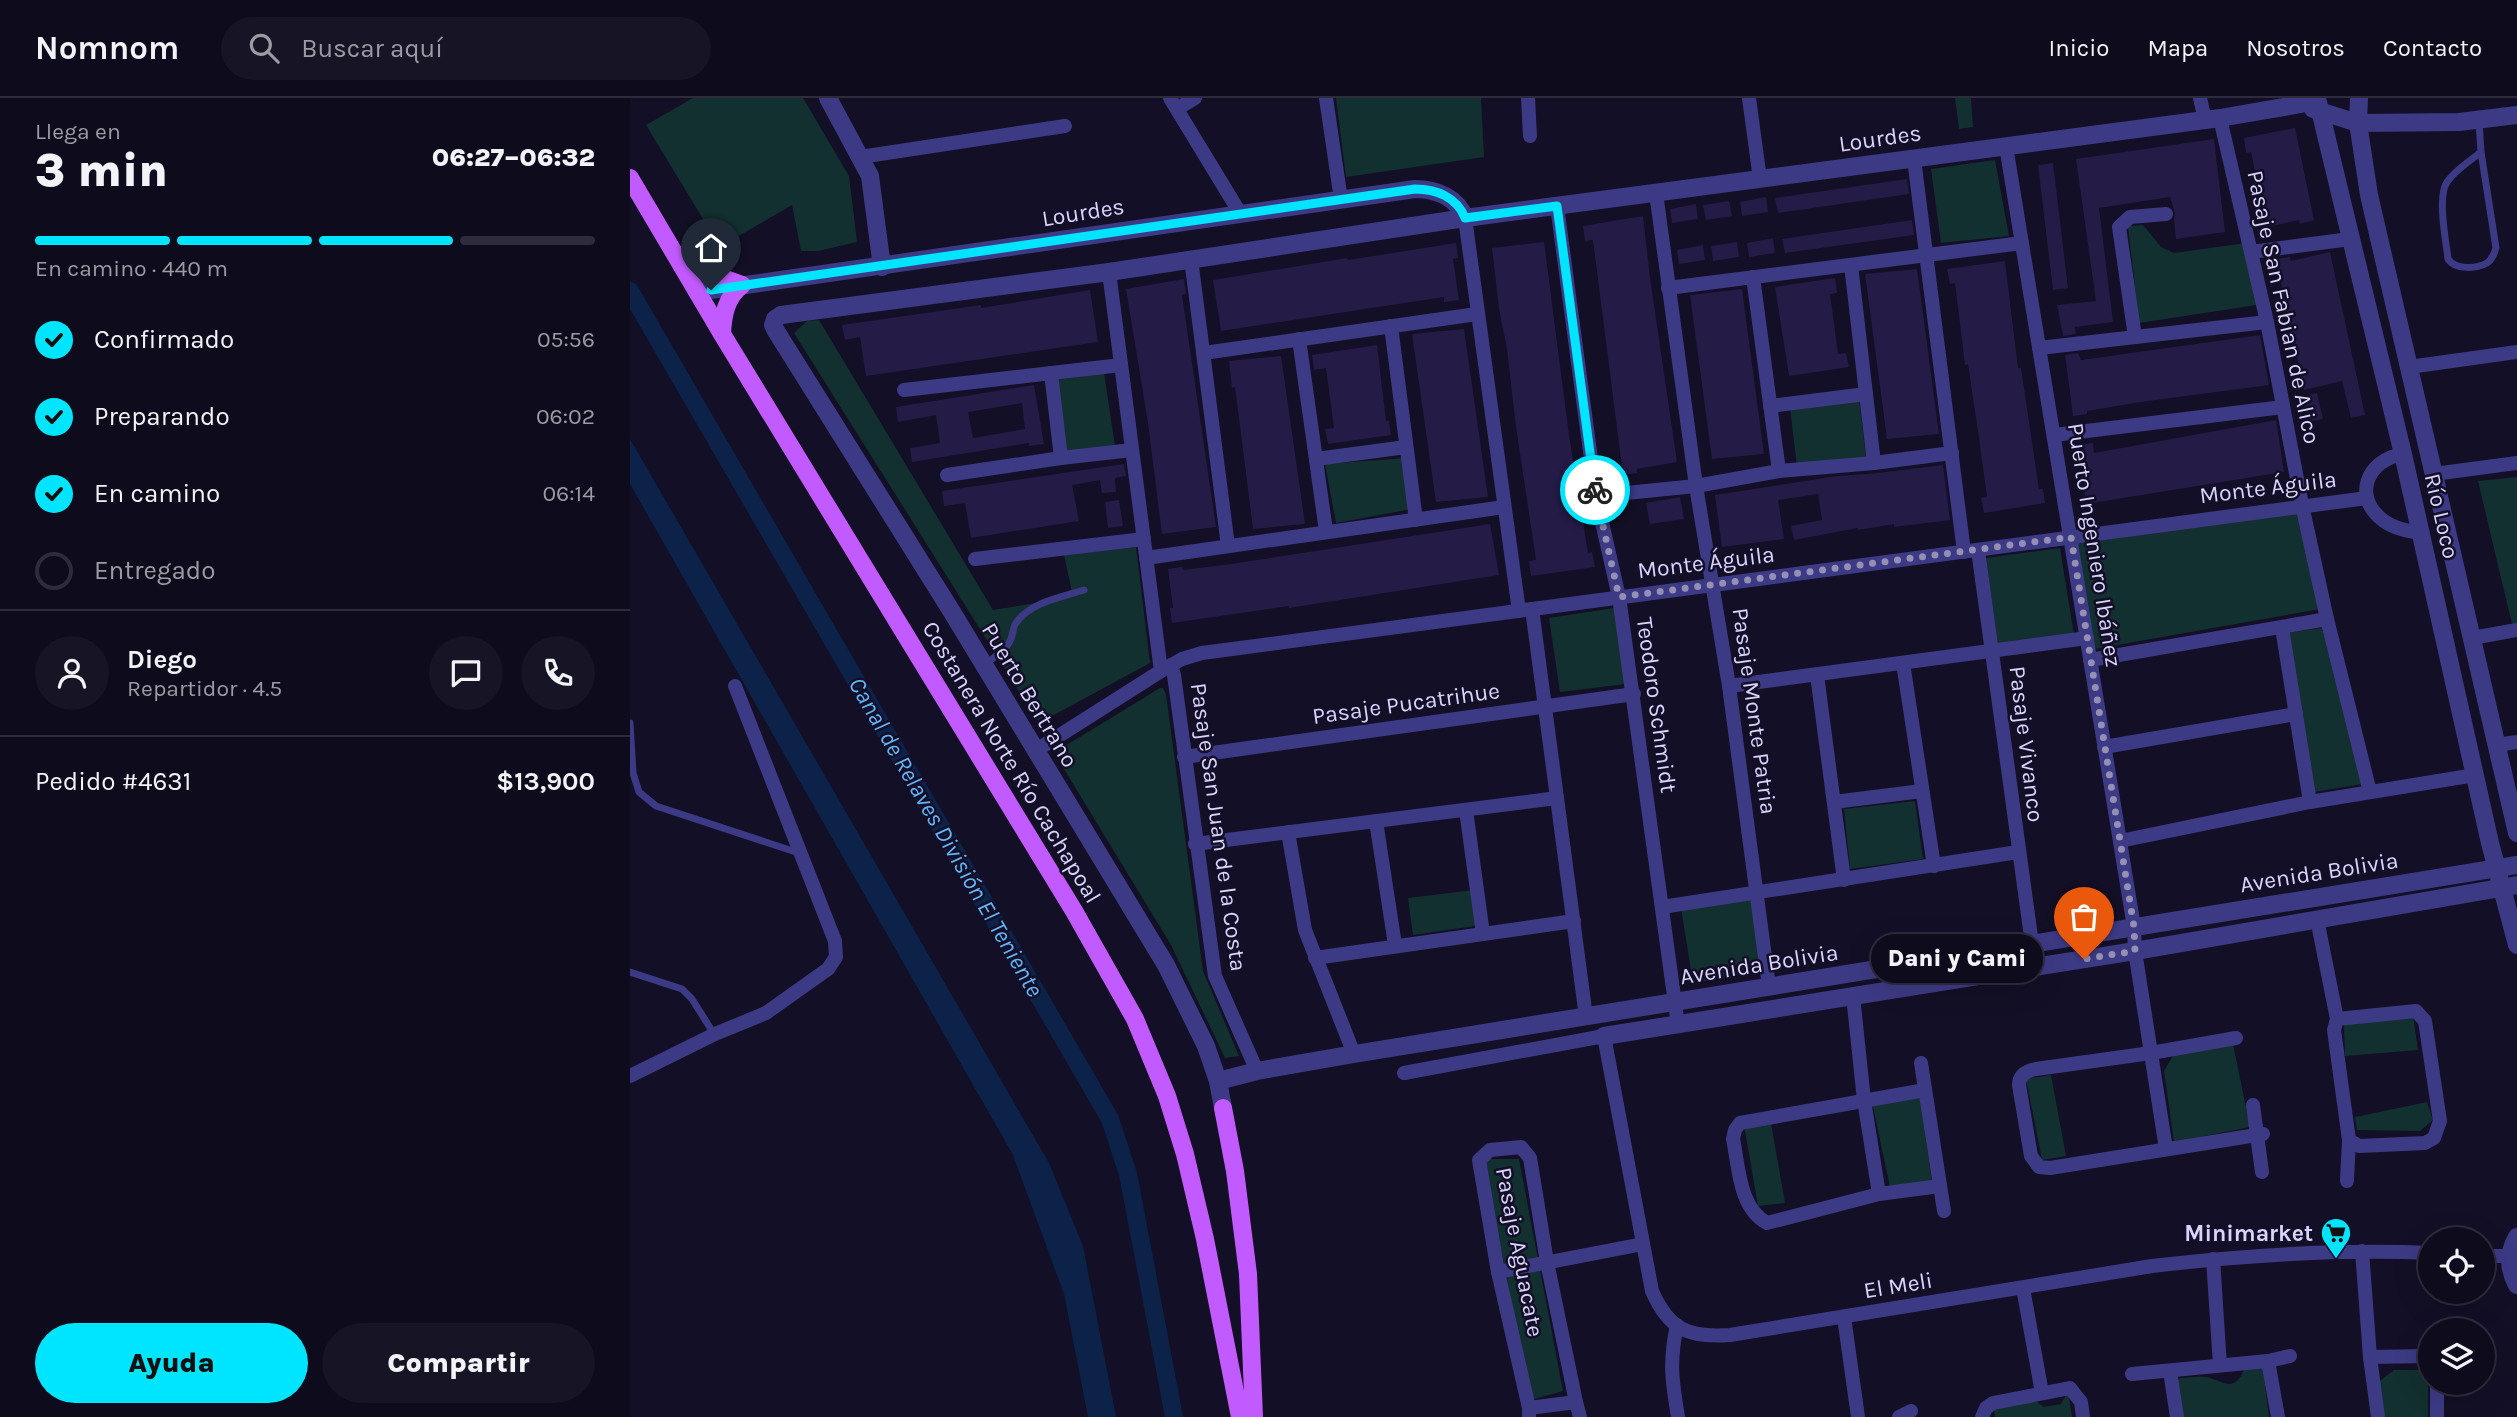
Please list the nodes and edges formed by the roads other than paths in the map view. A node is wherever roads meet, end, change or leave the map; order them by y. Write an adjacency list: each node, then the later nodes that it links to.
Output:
1 (828, 98): 18 (street)
2 (1195, 98): 8 (street)
3 (1326, 98): 23 (street)
4 (1532, 98): 15 (street)
5 (1749, 98): 21 (street)
6 (2200, 98): 11 (street, Pasaje San Fabian de Alico)
7 (2359, 98): 13 (street, Río Loco)
8 (1173, 103): 25 (street)
9 (2313, 103): 11 (street, Lourdes); 13 (street, Lourdes); 28 (street, Río Loco)
10 (2517, 115): 12 (street, Lourdes)
11 (2212, 119): 16 (street, Lourdes); 31 (street, Pasaje San Fabian de Alico)
12 (2479, 120): 13 (street, Lourdes); 17 (lane)
13 (2358, 123): 52 (street, Río Loco)
14 (1065, 126): 18 (street)
15 (1530, 135)
16 (2007, 146): 19 (street, Lourdes); 29 (street, Puerto Ingeniero Ibáñez)
17 (2481, 152): 17 (lane)
18 (860, 158): 35 (street)
19 (1914, 159): 21 (street, Lourdes); 32 (street, Pasaje Vivanco)
20 (630, 178): 30 (main road, Costanera Norte Río Cachapoal)
21 (1760, 179): 22 (street, Lourdes)
22 (1657, 193): 24 (street, Lourdes); 39 (street, Pasaje Monte Patria)
23 (1341, 200): 25 (street, Lourdes); 27 (street, Lourdes)
24 (1557, 206): 27 (street, Lourdes); 71 (street, Teodoro Schmidt)
25 (1240, 213): 35 (street, Lourdes)
26 (2165, 214): 46 (street)
27 (1465, 218): 33 (street, Lourdes); 41 (street)
28 (2350, 239): 31 (street); 62 (street, Río Loco)
29 (2022, 243): 32 (street); 48 (street, Puerto Ingeniero Ibáñez)
30 (673, 252): 38 (main road); 40 (main road, Costanera Norte Río Cachapoal)
31 (2252, 252): 43 (street, Pasaje San Fabian de Alico)
32 (1926, 256): 34 (street); 61 (street, Pasaje Vivanco)
33 (1191, 259): 36 (street, Lourdes); 50 (street)
34 (1851, 265): 37 (street); 55 (street)
35 (881, 267): 38 (street, Lourdes)
36 (1110, 272): 42 (street, Lourdes); 51 (street, Pasaje San Juan de la Costa)
37 (1753, 277): 39 (street); 56 (street)
38 (742, 285): 40 (street, Lourdes); 45 (main road)
39 (1668, 288): 70 (street, Pasaje Monte Patria)
40 (697, 292): 45 (main road, Costanera Norte Río Cachapoal)
41 (1477, 314): 44 (street); 74 (street)
42 (775, 319): 96 (street, Puerto Bertrano)
43 (2267, 321): 46 (street); 57 (street, Pasaje San Fabian de Alico)
44 (1391, 327): 47 (street); 59 (street)
45 (722, 334): 193 (main road, Costanera Norte Río Cachapoal)
46 (2135, 337): 48 (street)
47 (1299, 339): 50 (street); 64 (street)
48 (2039, 348): 58 (street, Puerto Ingeniero Ibáñez)
49 (2517, 352): 52 (street)
50 (1204, 353): 80 (street)
51 (1121, 365): 53 (street); 60 (street, Pasaje San Juan de la Costa)
52 (2409, 367): 68 (street, Río Loco)
53 (1051, 373): 54 (street); 63 (street)
54 (904, 390)
55 (1866, 394): 56 (street); 65 (street)
56 (1770, 406): 67 (street)
57 (2283, 407): 58 (street); 73 (street, Pasaje San Fabian de Alico)
58 (2054, 435): 78 (street, Puerto Ingeniero Ibáñez)
59 (1406, 447): 64 (street); 75 (street)
60 (1132, 450): 63 (street); 79 (street, Pasaje San Juan de la Costa)
61 (1952, 453): 65 (street); 81 (street, Pasaje Vivanco)
62 (2403, 454): 72 (street, Monte Águila); 77 (street, Río Loco)
63 (1061, 458): 69 (street)
64 (1316, 459): 76 (street)
65 (1874, 463): 67 (street)
66 (2517, 463): 68 (street)
67 (1779, 471): 70 (street)
68 (2434, 474): 92 (street, Río Loco)
69 (947, 475)
70 (1696, 486): 71 (street); 84 (street, Pasaje Monte Patria)
71 (1596, 496): 86 (street, Teodoro Schmidt)
72 (2367, 498): 73 (street, Monte Águila); 77 (street, Monte Águila)
73 (2302, 505): 78 (street, Monte Águila); 88 (street, Pasaje San Fabian de Alico)
74 (1504, 507): 75 (street); 87 (street)
75 (1416, 520): 76 (street)
76 (1326, 531): 80 (street)
77 (2421, 533): 110 (street, Río Loco)
78 (2071, 537): 81 (street, Monte Águila); 91 (street, Puerto Ingeniero Ibáñez)
79 (1143, 539): 82 (street, Pasaje San Juan de la Costa); 83 (street)
80 (1228, 546): 82 (street)
81 (1971, 551): 84 (street, Monte Águila); 93 (street, Pasaje Vivanco)
82 (1146, 558): 97 (street, Pasaje San Juan de la Costa)
83 (975, 559)
84 (1713, 584): 86 (street, Monte Águila); 99 (street, Pasaje Monte Patria)
85 (1084, 590): 96 (lane)
86 (1619, 597): 87 (street, Monte Águila); 101 (street, Teodoro Schmidt)
87 (1526, 610): 97 (street, Monte Águila); 102 (street)
88 (2327, 619): 89 (street); 112 (street, Pasaje San Fabian de Alico)
89 (2282, 628): 94 (street); 103 (street)
90 (2517, 630): 92 (street)
91 (2087, 638): 93 (street); 94 (street, Puerto Ingeniero Ibáñez)
92 (2472, 638): 106 (street, Río Loco)
93 (1993, 650): 95 (street); 122 (street, Pasaje Vivanco)
94 (2090, 660): 107 (street, Puerto Ingeniero Ibáñez)
95 (1903, 663): 98 (street); 111 (street)
96 (984, 665): 108 (street, Puerto Bertrano)
97 (1166, 668): 108 (street, Monte Águila); 109 (street, Pasaje San Juan de la Costa)
98 (1817, 675): 99 (street); 114 (street)
99 (1729, 685): 129 (street, Pasaje Monte Patria)
100 (735, 686): 123 (street)
101 (1633, 694): 102 (street, Pasaje Pucatrihue); 130 (street, Teodoro Schmidt)
102 (1545, 706): 109 (street, Pasaje Pucatrihue); 113 (street)
103 (2296, 714): 107 (street); 115 (street)
104 (630, 723): 123 (lane)
105 (2517, 742): 106 (street)
106 (2497, 745): 119 (street, Río Loco)
107 (2104, 747): 120 (street, Puerto Ingeniero Ibáñez)
108 (1035, 751): 156 (street, Puerto Bertrano)
109 (1184, 757): 121 (street, Pasaje San Juan de la Costa)
110 (2475, 775): 112 (street); 126 (street, Río Loco)
111 (1922, 791): 114 (street); 125 (street)
112 (2370, 792): 115 (street)
113 (1557, 798): 116 (street); 132 (street)
114 (1834, 802): 127 (street)
115 (2310, 802): 120 (street)
116 (1466, 810): 117 (street); 134 (street)
117 (1376, 821): 118 (street); 136 (street)
118 (1288, 832): 121 (street); 139 (street)
119 (2517, 833)
120 (2120, 841): 133 (street, Puerto Ingeniero Ibáñez)
121 (1195, 844): 153 (street, Pasaje San Juan de la Costa)
122 (2018, 852): 125 (street); 135 (street, Pasaje Vivanco)
123 (803, 854): 147 (street)
124 (2517, 864): 126 (street, Avenida Bolivia)
125 (1934, 866): 127 (street)
126 (2496, 868): 128 (street, Río Loco); 133 (street, Avenida Bolivia)
127 (1844, 880): 129 (street)
128 (2510, 886): 131 (street, Avenida Bolivia); 137 (street, Río Loco)
129 (1757, 893): 130 (street); 141 (street, Pasaje Monte Patria)
130 (1662, 907): 143 (street, Teodoro Schmidt)
131 (2317, 919): 138 (street, Avenida Bolivia); 145 (street)
132 (1574, 921): 134 (street); 144 (street)
133 (2134, 927): 135 (street, Avenida Bolivia); 138 (street, Puerto Ingeniero Ibáñez)
134 (1483, 934): 136 (street)
135 (2032, 944): 141 (street, Avenida Bolivia)
136 (1395, 945): 139 (street)
137 (2517, 945)
138 (2135, 951): 142 (street, Avenida Bolivia); 150 (street, Puerto Ingeniero Ibáñez)
139 (1315, 958): 151 (street)
140 (630, 972): 147 (lane)
141 (1769, 987): 143 (street, Avenida Bolivia)
142 (1853, 996): 146 (street, Avenida Bolivia); 158 (street)
143 (1675, 1003): 144 (street, Avenida Bolivia); 146 (street, Teodoro Schmidt)
144 (1586, 1017): 151 (street, Avenida Bolivia)
145 (2337, 1019): 162 (street); 162 (street)
146 (1678, 1025): 148 (street, Avenida Bolivia)
147 (715, 1034): 155 (street)
148 (1604, 1036): 154 (street, Avenida Bolivia); 170 (street)
149 (2236, 1038): 150 (street)
150 (2151, 1053): 163 (street, Puerto Ingeniero Ibáñez); 163 (street)
151 (1354, 1054): 153 (street, Avenida Bolivia)
152 (1921, 1063): 157 (street)
153 (1257, 1071): 156 (street, Avenida Bolivia)
154 (1404, 1073)
155 (630, 1076)
156 (1218, 1081): 160 (street, Puerto Bertrano)
157 (1925, 1090): 158 (street); 166 (street)
158 (1864, 1100): 167 (street); 167 (street)
159 (2253, 1105): 161 (street)
160 (1223, 1108): 194 (main road)
161 (2260, 1134): 163 (street); 164 (street)
162 (2349, 1140): 165 (street)
163 (2166, 1149)
164 (2262, 1171)
165 (2347, 1181)
166 (1940, 1186): 167 (street); 168 (street)
167 (1879, 1194)
168 (1944, 1211)
169 (2517, 1237): 174 (street)
170 (1643, 1244): 176 (street); 181 (street)
171 (2362, 1251): 172 (street, El Meli); 175 (street, El Meli); 184 (street)
172 (2418, 1253)
173 (2495, 1256): 174 (street)
174 (2510, 1256): 178 (street)
175 (2213, 1259): 179 (street, El Meli); 186 (street)
176 (1547, 1262): 177 (street); 177 (street, Pasaje Aguacate); 191 (street, Pasaje Aguacate)
177 (1498, 1272): 192 (street, Pasaje Aguacate)
178 (2517, 1285)
179 (2023, 1288): 180 (street, El Meli); 189 (street)
180 (1844, 1317): 181 (street, El Meli); 197 (street)
181 (1677, 1325): 196 (street)
182 (2290, 1356): 185 (street)
183 (2418, 1356): 184 (street)
184 (2370, 1357): 202 (street)
185 (2268, 1362): 186 (street); 201 (street)
186 (2220, 1365): 187 (street)
187 (2171, 1371): 188 (street); 200 (street)
188 (2132, 1374)
189 (2042, 1393): 198 (street); 199 (street)
190 (2437, 1395): 203 (street)
191 (1576, 1402): 192 (street, Pasaje Aguacate); 195 (street, Pasaje Aguacate)
192 (1529, 1412)
193 (1240, 1417)
194 (1254, 1417)
195 (1580, 1417)
196 (1678, 1417)
197 (1858, 1417)
198 (1982, 1417)
199 (2083, 1417)
200 (2177, 1417)
201 (2278, 1417)
202 (2378, 1417)
203 (2437, 1417)

